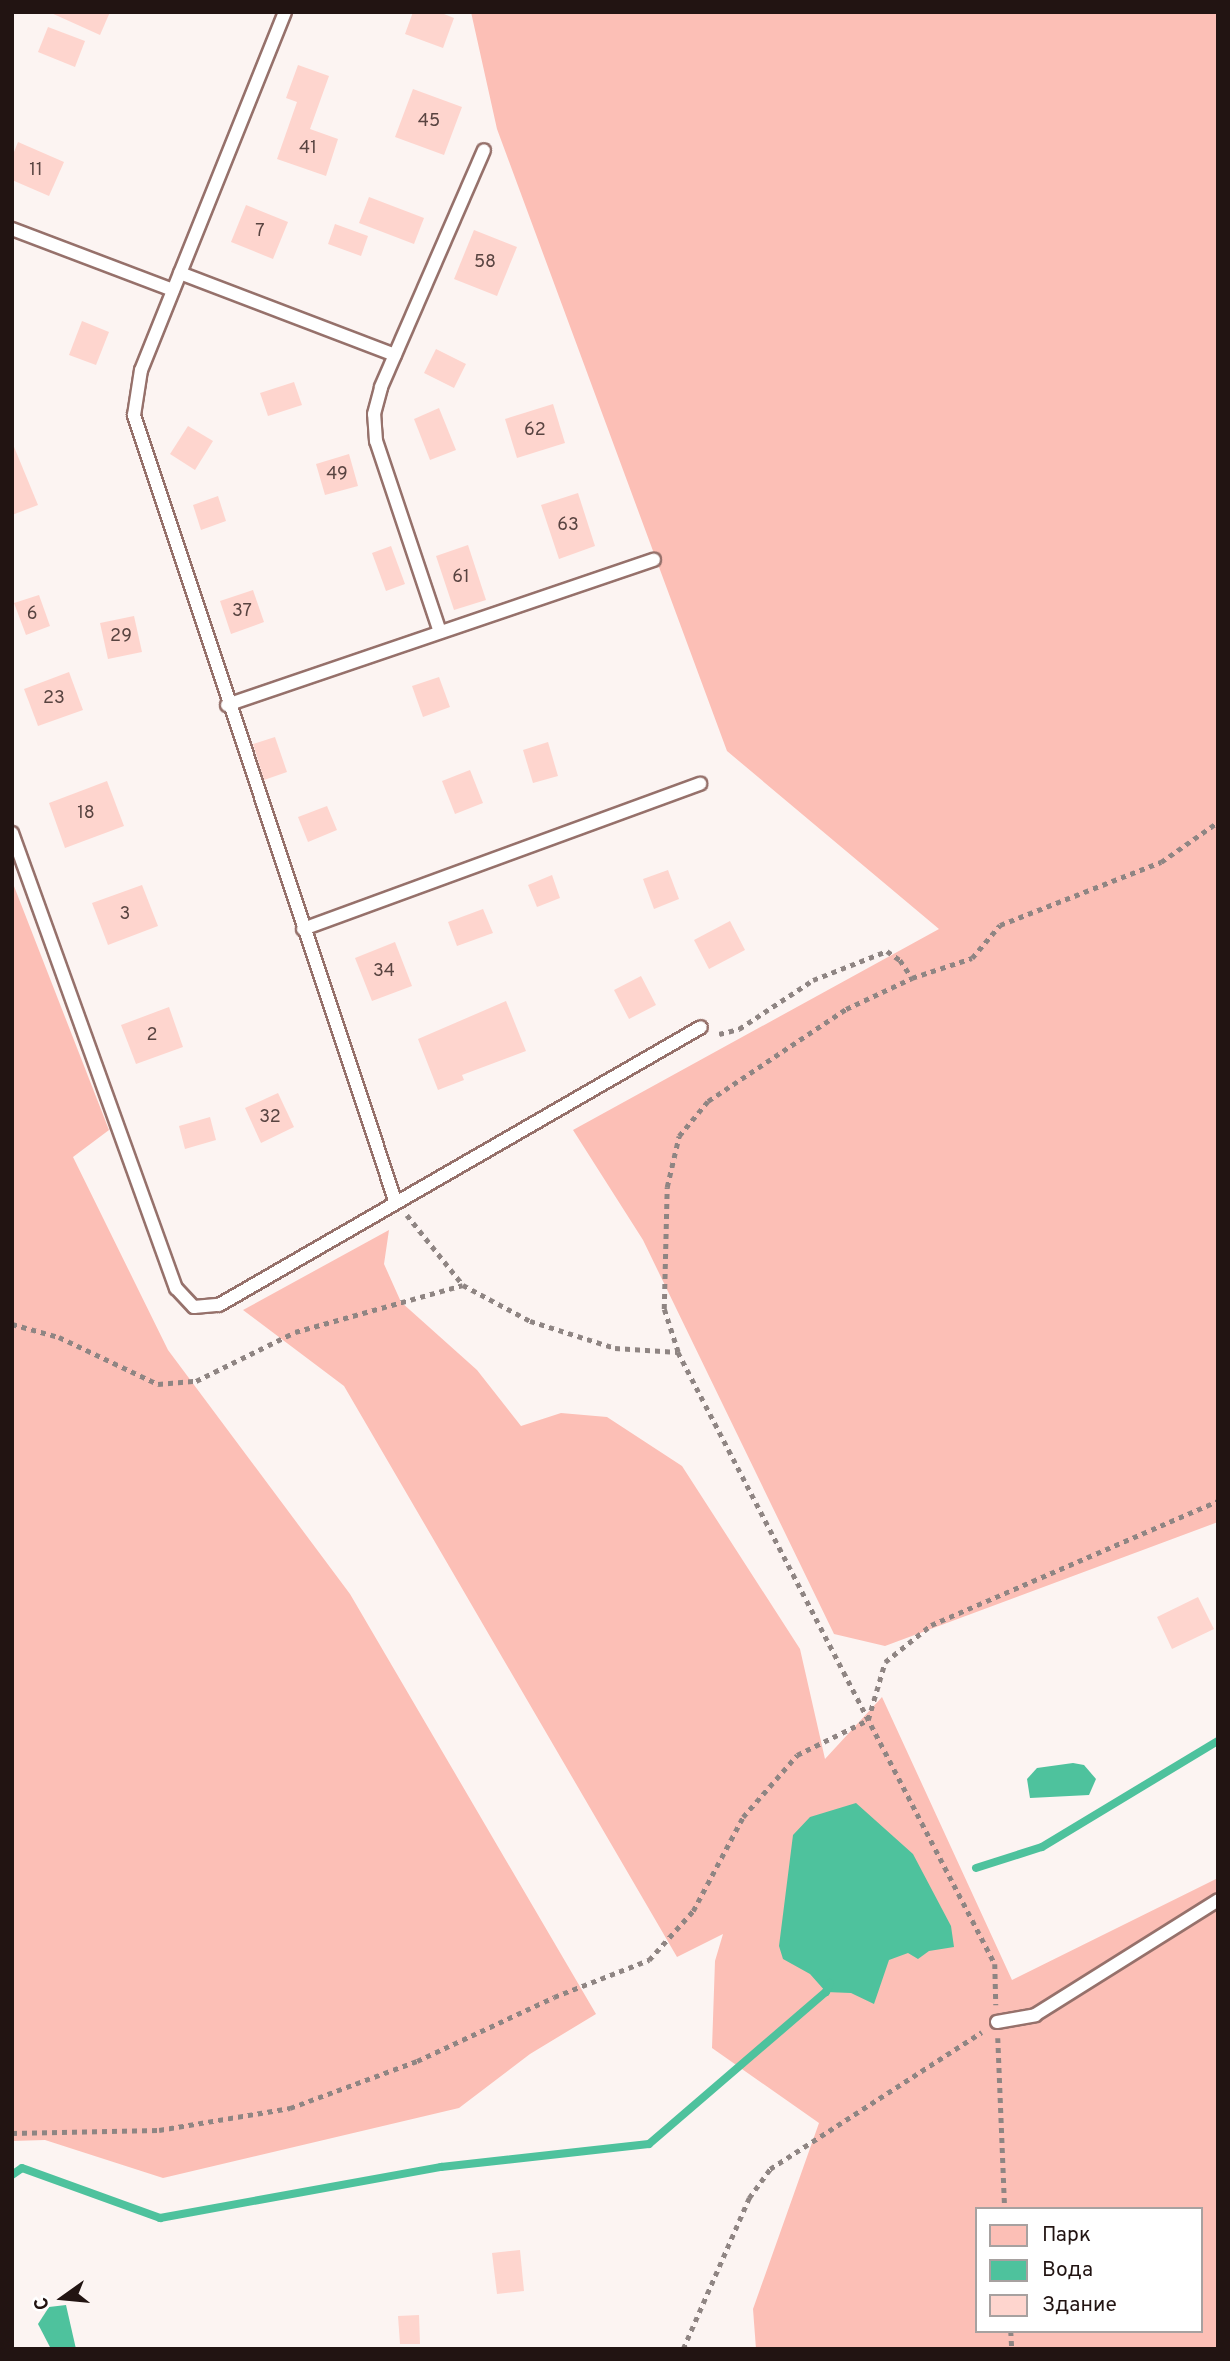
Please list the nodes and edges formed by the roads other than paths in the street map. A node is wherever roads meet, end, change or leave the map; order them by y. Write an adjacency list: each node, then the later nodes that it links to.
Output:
1 (285, 12): 4 (lane)
2 (484, 150): 6 (lane)
3 (12, 229): 5 (lane)
4 (180, 273): 5 (lane); 6 (lane)
5 (173, 290): 9 (lane)
6 (395, 355): 8 (lane)
7 (654, 560): 8 (lane)
8 (440, 632): 9 (lane)
9 (227, 705): 12 (lane)
10 (700, 784): 12 (lane)
11 (12, 833): 14 (lane)
12 (303, 929): 14 (lane)
13 (701, 1027): 14 (lane)
14 (397, 1203)
15 (1218, 1900): 16 (lane)
16 (997, 2022)

